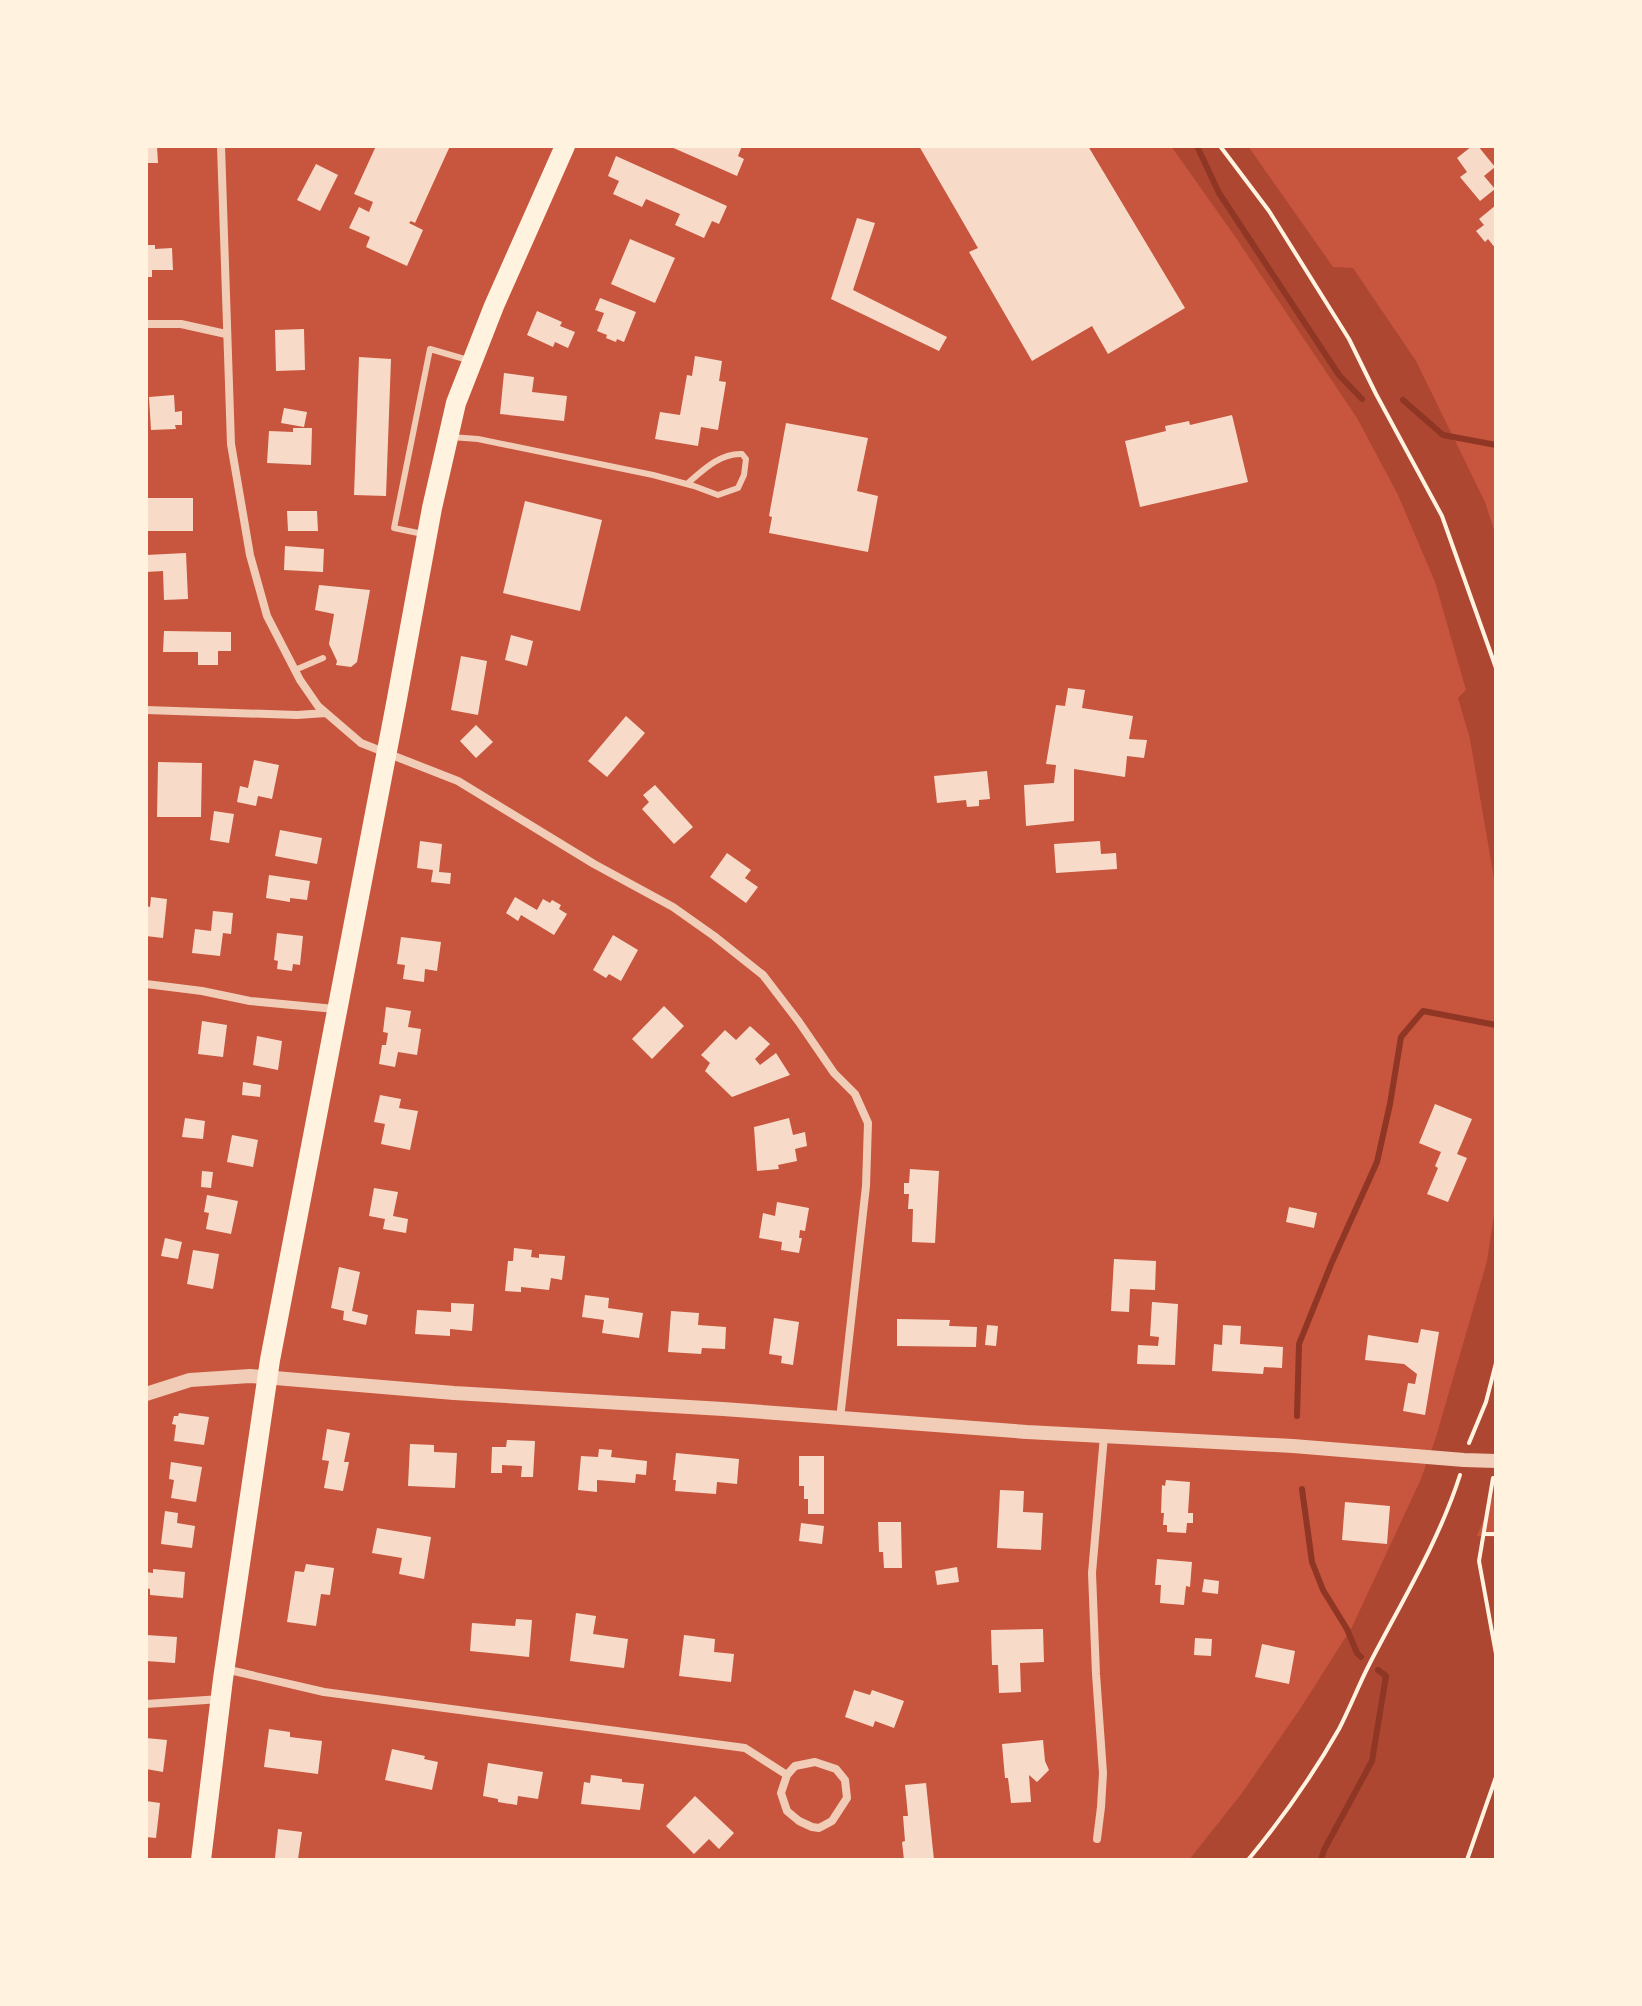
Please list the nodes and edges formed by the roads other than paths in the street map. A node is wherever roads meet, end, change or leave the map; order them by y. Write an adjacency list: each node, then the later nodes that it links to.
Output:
1 (221, 146): 4 (street)
2 (565, 146): 5 (main road)
3 (146, 324): 4 (street)
4 (226, 334): 10 (street)
5 (472, 361): 6 (main road); 8 (lane)
6 (449, 437): 7 (lane); 8 (main road)
7 (687, 484): 7 (lane)
8 (427, 535): 13 (main road)
9 (323, 658): 10 (lane)
10 (295, 670): 12 (street)
11 (146, 710): 12 (street)
12 (326, 713): 13 (street)
13 (386, 754): 15 (main road); 18 (street)
14 (146, 984): 15 (street)
15 (338, 1009): 16 (main road)
16 (268, 1377): 17 (street); 18 (street); 21 (main road)
17 (146, 1394)
18 (840, 1419): 19 (street)
19 (1104, 1436): 20 (street); 25 (street)
20 (1496, 1461)
21 (225, 1669): 22 (main road); 24 (street)
22 (221, 1699): 23 (street); 26 (main road)
23 (146, 1704)
24 (787, 1775): 24 (street)
25 (1097, 1839)
26 (201, 1860)

